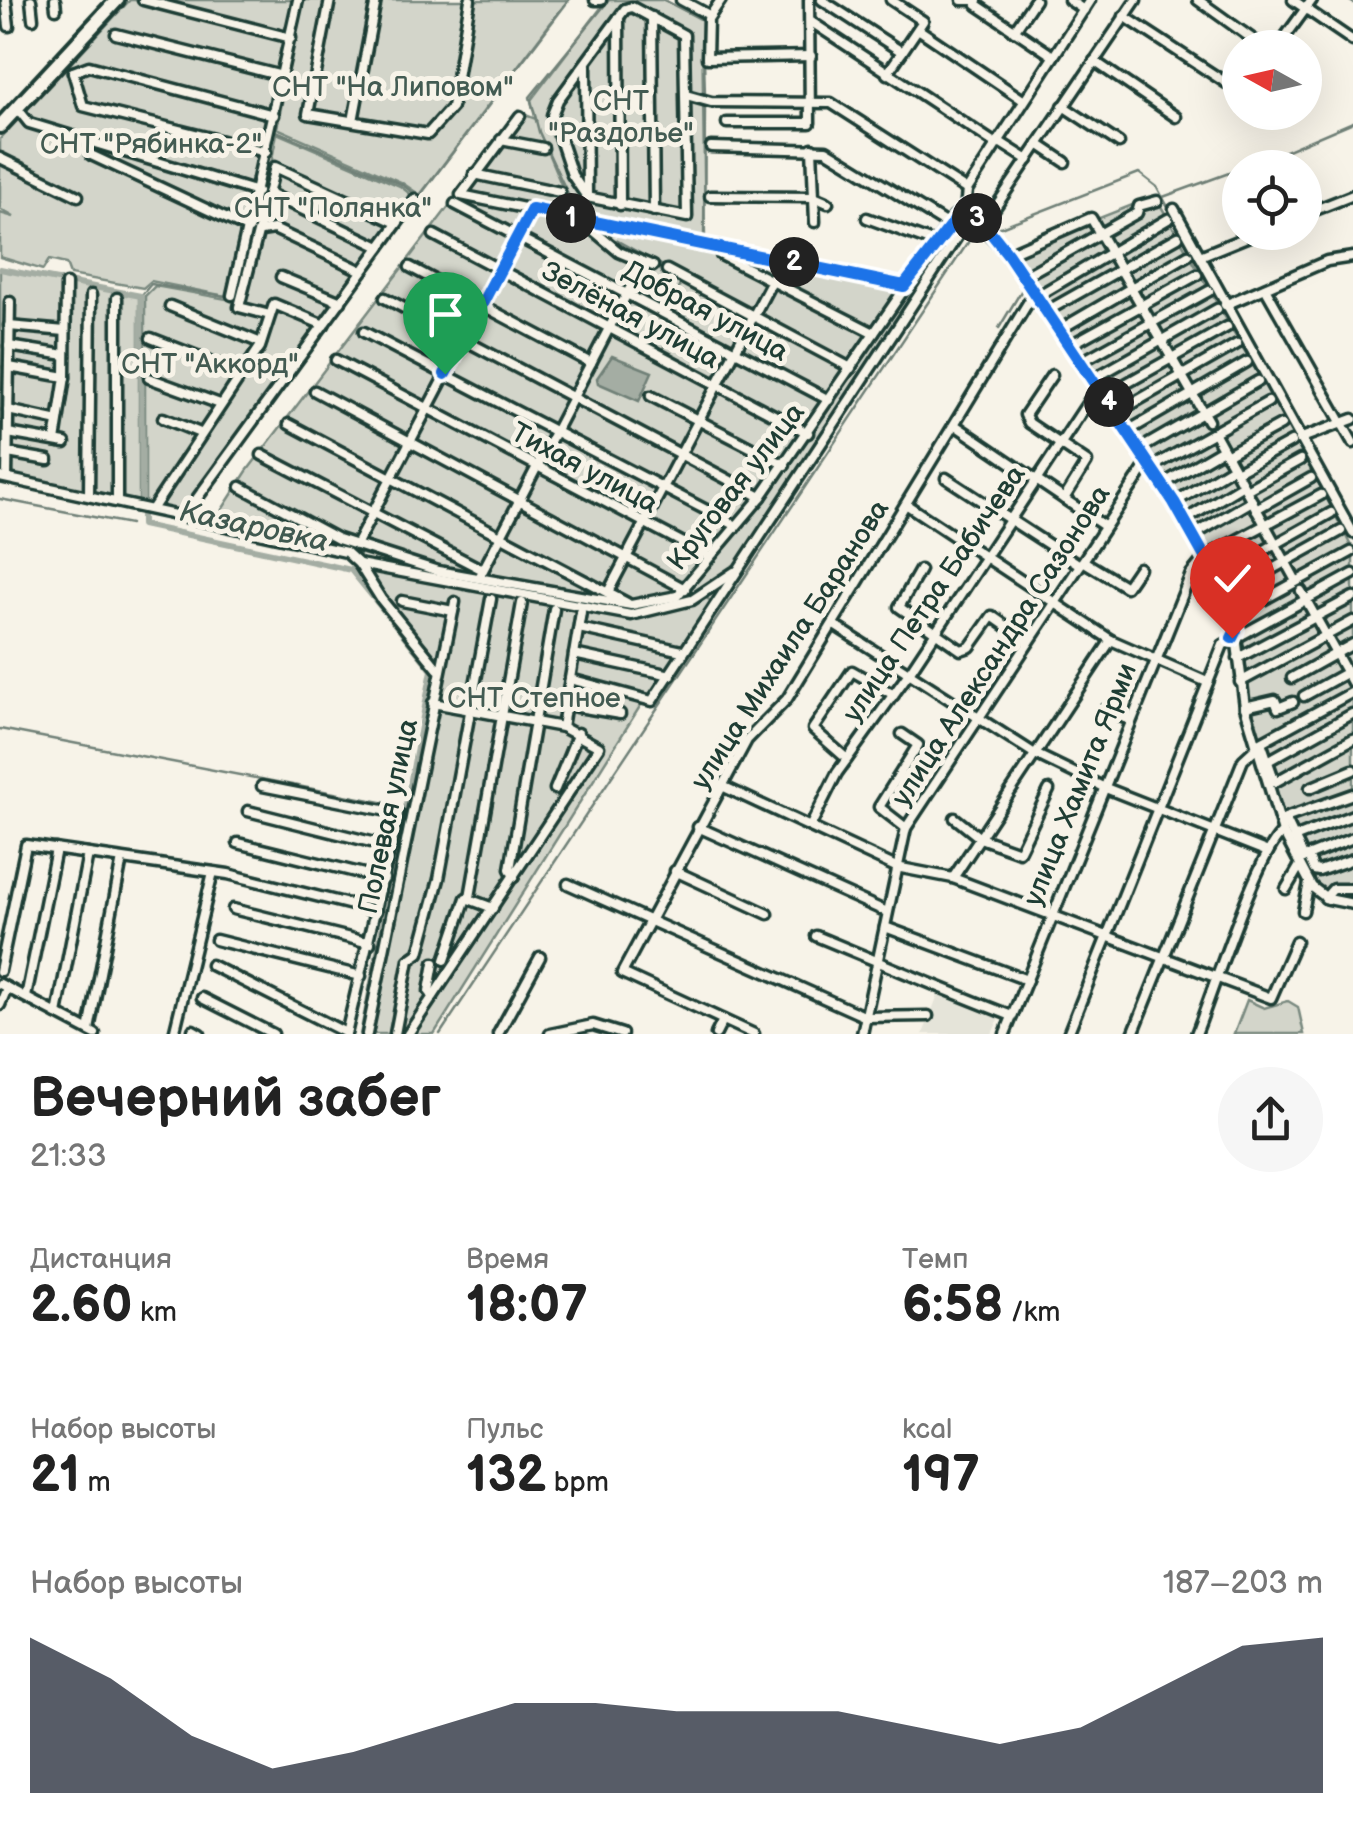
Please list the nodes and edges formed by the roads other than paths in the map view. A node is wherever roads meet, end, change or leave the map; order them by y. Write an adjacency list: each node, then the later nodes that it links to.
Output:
1 (6, 0): 33 (street)
2 (31, 0): 30 (street)
3 (108, 0): 44 (highway)
4 (116, 0): 44 (highway)
5 (143, 0): 38 (street)
6 (298, 0): 38 (street)
7 (330, 0): 59 (street)
8 (376, 0): 59 (street)
9 (470, 0): 59 (street)
10 (681, 0): 26 (street)
11 (721, 0): 26 (street)
12 (810, 0): 31 (street)
13 (822, 0): 40 (street)
14 (892, 0): 32 (street)
15 (962, 0): 23 (street)
16 (1035, 0): 36 (street)
17 (1068, 0): 25 (street)
18 (1090, 0): 25 (street)
19 (1136, 0): 27 (street)
20 (1198, 0): 34 (street)
21 (1293, 0): 24 (street)
22 (1312, 0): 24 (street)
23 (977, 2): 36 (street)
24 (1306, 9): 35 (street); 39 (street)
25 (1084, 10): 42 (street)
26 (710, 15): 41 (street)
27 (1124, 16): 43 (street); 49 (street)
28 (619, 17): 29 (street); 45 (street); 87 (street)
29 (652, 17): 50 (street); 91 (street)
30 (34, 19)
31 (810, 21): 41 (street); 47 (street)
32 (921, 25): 40 (street); 51 (street)
33 (9, 26)
34 (1240, 30)
35 (1290, 30)
36 (1014, 31): 42 (street)
37 (116, 34): 48 (street)
38 (290, 38): 48 (street)
39 (1353, 41)
40 (902, 52): 47 (street)
41 (811, 56): 52 (street)
42 (1053, 56): 51 (street)
43 (1094, 61): 53 (street); 58 (street)
44 (56, 63): 46 (street); 54 (highway); 56 (highway)
45 (586, 66): 81 (street); 81 (street)
46 (73, 72): 55 (street); 69 (street)
47 (888, 74): 63 (street)
48 (282, 76): 55 (street)
49 (1222, 82)
50 (686, 95): 52 (street); 91 (street)
51 (1023, 100): 63 (street)
52 (811, 101): 60 (street); 75 (street)
53 (1063, 106): 64 (street); 65 (street)
54 (17, 108): 61 (highway); 77 (street)
55 (274, 115): 69 (street)
56 (0, 116)
57 (520, 116): 62 (street)
58 (1176, 117)
59 (353, 122)
60 (727, 123)
61 (0, 126)
62 (501, 140): 67 (street); 74 (street)
63 (997, 142): 72 (street); 75 (street)
64 (1038, 144): 72 (street); 73 (street)
65 (1119, 144)
66 (711, 147): 68 (street)
67 (543, 148)
68 (812, 148): 82 (street); 99 (street)
69 (266, 152): 77 (street)
70 (91, 155): 100 (street)
71 (0, 158): 79 (street)
72 (1028, 160): 98 (street)
73 (1065, 162)
74 (474, 174): 76 (street); 84 (street)
75 (966, 190): 92 (street)
76 (560, 192)
77 (263, 193): 97 (street); 100 (street); 101 (street); 107 (street)
78 (1353, 195): 88 (street)
79 (78, 196)
80 (710, 196): 82 (street)
81 (587, 197): 87 (street)
82 (814, 197): 86 (street); 96 (street)
83 (415, 199): 97 (street)
84 (458, 200): 89 (street); 104 (street, Добрая улица)
85 (1157, 202): 102 (street)
86 (828, 203)
87 (620, 205): 91 (street)
88 (1322, 207)
89 (532, 209): 95 (street); 104 (street)
90 (1174, 209): 113 (street)
91 (654, 212)
92 (968, 212): 98 (street); 99 (street, Круговая улица); 268 (street)
93 (867, 218): 106 (street)
94 (1168, 219): 110 (street)
95 (581, 220): 109 (street); 116 (street)
96 (815, 222)
97 (397, 223): 107 (street)
98 (984, 224): 111 (street)
99 (948, 225): 106 (street, Круговая улица)
100 (248, 228): 135 (street)
101 (260, 232): 122 (street); 145 (street)
102 (1102, 233): 110 (street); 111 (street); 125 (street)
103 (434, 235): 121 (street, Зелёная улица)
104 (518, 236): 121 (street); 132 (street, Добрая улица)
105 (1178, 237): 119 (street)
106 (935, 243): 128 (street, Круговая улица)
107 (380, 247): 122 (street)
108 (1222, 247): 113 (street)
109 (720, 248): 115 (street); 126 (street)
110 (1112, 251): 119 (street); 133 (street)
111 (1008, 254): 125 (street)
112 (1188, 255): 129 (street)
113 (1200, 256): 143 (street)
114 (1353, 257): 130 (street)
115 (784, 260): 126 (street); 128 (street)
116 (643, 263): 118 (street); 132 (street)
117 (410, 266): 140 (street)
118 (654, 266)
119 (1122, 269): 129 (street); 144 (street)
120 (667, 270): 146 (street)
121 (500, 271): 140 (street); 151 (street, Зелёная улица)
122 (362, 272): 139 (street)
123 (1197, 275): 142 (street)
124 (281, 277): 139 (street)
125 (1023, 277): 133 (street)
126 (772, 282): 146 (street); 155 (street)
127 (66, 284): 153 (street)
128 (904, 286): 155 (street, Круговая улица)
129 (1132, 287): 142 (street); 152 (street)
130 (1265, 288): 143 (street); 198 (street)
131 (1208, 290): 147 (street)
132 (627, 293): 151 (street); 163 (street, Добрая улица)
133 (1035, 294): 144 (street); 201 (street, улица Михаила Баранова)
134 (91, 295): 232 (street)
135 (232, 295)
136 (117, 298): 237 (street)
137 (385, 298): 157 (street)
138 (10, 302): 149 (street)
139 (340, 302): 148 (street)
140 (482, 305): 157 (street); 169 (street)
141 (170, 306): 159 (street)
142 (1143, 306): 147 (street); 161 (street)
143 (1221, 307): 158 (street); 208 (street)
144 (1047, 311): 152 (street)
145 (270, 315): 148 (street); 159 (street)
146 (754, 316): 163 (street); 171 (street)
147 (1152, 322): 158 (street); 167 (street)
148 (324, 325): 244 (street)
149 (9, 326): 153 (street); 162 (street)
150 (1228, 327): 165 (street)
151 (609, 328): 169 (street); 180 (street, Зелёная улица)
152 (1059, 330): 161 (street)
153 (65, 331): 164 (street)
154 (364, 332): 173 (street)
155 (874, 333): 171 (street, Круговая улица)
156 (151, 338): 172 (street)
157 (464, 340): 173 (street); 185 (street)
158 (1162, 340): 165 (street); 179 (street)
159 (261, 342): 172 (street)
160 (1238, 344): 175 (street)
161 (1070, 345): 167 (street)
162 (9, 346): 164 (street); 170 (street)
163 (736, 352): 180 (street); 186 (street, Добрая улица)
164 (64, 355): 176 (street)
165 (1172, 358): 175 (street); 184 (street)
166 (336, 360): 189 (street, Тихая улица)
167 (1081, 362): 179 (street)
168 (1247, 362): 182 (street)
169 (592, 363): 185 (street)
170 (9, 367): 176 (street); 190 (street)
171 (851, 368): 186 (street, Круговая улица)
172 (241, 374): 188 (street)
173 (445, 374): 189 (street); 203 (street)
174 (1052, 375): 209 (street)
175 (1182, 376): 182 (street); 192 (street)
176 (65, 377): 205 (street)
177 (149, 378): 188 (street)
178 (1258, 381): 191 (street)
179 (1095, 383): 184 (street); 209 (street, улица Петра Бабичева)
180 (717, 385): 195 (street); 207 (street, Зелёная улица)
181 (315, 391): 210 (street)
182 (1192, 394): 191 (street); 202 (street)
183 (651, 396): 195 (street)
184 (1104, 396): 192 (street)
185 (573, 398): 203 (street); 216 (street)
186 (830, 400): 207 (street, Круговая улица)
187 (1268, 402): 204 (street)
188 (220, 404): 206 (street)
189 (428, 409): 210 (street); 221 (street, Тихая улица)
190 (8, 410): 196 (street); 205 (street)
191 (1202, 412): 197 (street); 212 (street)
192 (1116, 413): 202 (street)
193 (163, 418): 206 (street)
194 (1353, 418): 198 (street)
195 (699, 419): 216 (street); 219 (street)
196 (54, 420)
197 (1208, 421)
198 (1341, 422): 208 (street); 211 (street)
199 (289, 424): 224 (street)
200 (1281, 425): 213 (street)
201 (955, 426): 227 (street); 239 (street, улица Михаила Баранова)
202 (1128, 431): 212 (street)
203 (554, 432): 221 (street); 230 (street)
204 (1214, 432): 213 (street); 220 (street)
205 (8, 433): 214 (street)
206 (200, 433): 241 (street)
207 (808, 433): 219 (street, Круговая улица)
208 (1295, 440): 222 (street); 253 (street)
209 (1061, 442): 227 (street, улица Петра Бабичева); 235 (street)
210 (409, 443): 224 (street); 238 (street)
211 (1353, 443)
212 (1140, 449): 220 (street)
213 (1225, 452): 222 (street); 228 (street)
214 (8, 453): 217 (street); 223 (street)
215 (262, 455): 242 (street)
216 (680, 455): 230 (street); 234 (street)
217 (48, 460)
218 (1300, 460): 231 (street)
219 (785, 464): 234 (street, Круговая улица)
220 (1150, 464): 249 (street, улица Александра Сазонова); 260 (street)
221 (536, 466): 238 (street); 247 (street, Тихая улица)
222 (1235, 470): 231 (street); 236 (street)
223 (4, 477): 232 (street)
224 (391, 477): 242 (street); 254 (street)
225 (946, 478): 246 (street)
226 (1310, 478): 240 (street)
227 (1035, 480): 235 (street); 246 (street, улица Петра Бабичева)
228 (1168, 481)
229 (241, 487): 256 (street, Круговая улица)
230 (663, 488): 247 (street); 248 (street)
231 (1244, 488): 240 (street); 245 (street)
232 (90, 495): 237 (street)
233 (1320, 495): 250 (street)
234 (761, 497): 248 (street, Круговая улица)
235 (1064, 499): 249 (street)
236 (1180, 499)
237 (117, 500): 241 (street)
238 (517, 500): 254 (street); 261 (street)
239 (907, 505): 259 (street); 286 (street, улица Михаила Баранова)
240 (1254, 505): 250 (street); 252 (street)
241 (146, 507): 244 (street)
242 (373, 513): 256 (street); 267 (street)
243 (1331, 513): 255 (street)
244 (186, 515): 264 (street)
245 (1190, 517)
246 (1010, 520): 259 (street, улица Петра Бабичева); 263 (street)
247 (644, 524): 258 (street, Тихая улица); 261 (street)
248 (735, 526): 258 (street, Круговая улица)
249 (1104, 526): 263 (street, улица Александра Сазонова)
250 (1265, 526): 255 (street); 260 (street)
251 (1341, 531): 262 (street)
252 (1199, 532)
253 (1353, 533)
254 (500, 535): 267 (street); 275 (street)
255 (1276, 544): 262 (street); 269 (street)
256 (356, 545): 267 (street, Круговая улица)
257 (1351, 552): 271 (street)
258 (708, 556): 272 (street, Круговая улица)
259 (985, 557): 279 (street); 288 (street, улица Петра Бабичева)
260 (1205, 557): 290 (street); 298 (street, улица Хамита Ярми)
261 (626, 558): 272 (street); 275 (street)
262 (1285, 562): 271 (street); 273 (street)
263 (1081, 563): 265 (street); 279 (street, улица Александра Сазонова)
264 (359, 564): 268 (street); 299 (street)
265 (1140, 568)
266 (920, 570): 288 (street)
267 (481, 572): 275 (street, Круговая улица)
268 (734, 572): 294 (street)
269 (1222, 574)
270 (1353, 574): 274 (street)
271 (1296, 581): 283 (street)
272 (685, 589): 275 (street, Круговая улица)
273 (1231, 592)
274 (1304, 595): 284 (street); 290 (street)
275 (607, 597)
276 (1353, 597): 284 (street)
277 (491, 598): 315 (street)
278 (402, 600): 299 (street, Полевая улица)
279 (1055, 602): 291 (street); 292 (street, улица Александра Сазонова)
280 (522, 603): 319 (street)
281 (554, 609): 322 (street)
282 (582, 612): 287 (street)
283 (1240, 612)
284 (1317, 618): 289 (street); 297 (street)
285 (1353, 621): 289 (street)
286 (834, 625): 301 (street); 333 (street, улица Михаила Баранова)
287 (579, 628): 294 (street); 296 (street)
288 (936, 632): 292 (street); 301 (street, улица Петра Бабичева)
289 (1327, 636): 295 (street); 306 (street)
290 (1236, 637): 297 (street); 305 (street)
291 (1111, 640): 298 (street); 328 (street)
292 (1029, 642): 320 (street, улица Александра Сазонова)
293 (1353, 644): 295 (street)
294 (682, 651): 302 (street)
295 (1337, 653): 300 (street); 303 (street)
296 (574, 654): 302 (street); 304 (street)
297 (1238, 658): 306 (street)
298 (1155, 659): 305 (street); 321 (street, улица Хамита Ярми)
299 (438, 669): 312 (street, Полевая улица)
300 (1350, 671): 307 (street); 310 (street)
301 (909, 673): 309 (street, улица Петра Бабичева); 320 (street)
302 (671, 675): 304 (street)
303 (1292, 678)
304 (570, 679): 313 (street)
305 (1208, 682): 340 (street)
306 (1240, 682): 314 (street)
307 (1353, 684)
308 (1353, 692): 330 (street)
309 (894, 694): 329 (street, улица Петра Бабичева); 329 (street)
310 (1304, 696)
311 (1293, 702): 314 (street)
312 (433, 703): 315 (street); 412 (street, Полевая улица)
313 (566, 704): 317 (street); 323 (street)
314 (1245, 707): 327 (street)
315 (470, 709): 319 (street); 413 (street)
316 (1104, 710): 321 (street)
317 (620, 714)
318 (1352, 714): 330 (street)
319 (501, 715): 322 (street); 370 (street)
320 (978, 717): 328 (street); 346 (street, улица Александра Сазонова)
321 (1130, 720): 335 (street, улица Хамита Ярми)
322 (535, 722): 323 (street); 363 (street)
323 (562, 727): 324 (street)
324 (578, 733): 337 (street); 363 (street)
325 (902, 734): 346 (street)
326 (1353, 739): 332 (street)
327 (1256, 748): 332 (street); 347 (street)
328 (1034, 754): 335 (street); 349 (street)
329 (847, 760): 345 (street, улица Петра Бабичева)
330 (1266, 762): 332 (street)
331 (1353, 770): 336 (street)
332 (1271, 784): 348 (street)
333 (720, 785): 344 (street, улица Михаила Баранова); 345 (street)
334 (262, 786): 353 (street)
335 (1102, 787): 340 (street); 379 (street, улица Хамита Ярми)
336 (1310, 788)
337 (555, 789)
338 (1049, 790): 349 (street)
339 (1353, 794): 350 (street)
340 (1157, 810): 347 (street); 383 (street)
341 (248, 811): 353 (street)
342 (1353, 815): 350 (street)
343 (955, 818): 349 (street)
344 (698, 827): 361 (street, улица Михаила Баранова); 377 (street)
345 (810, 827): 360 (street)
346 (906, 828): 360 (street, улица Александра Сазонова)
347 (1212, 831): 355 (street); 388 (street)
348 (1283, 832): 355 (street); 359 (street)
349 (980, 838): 364 (street)
350 (1294, 838): 359 (street)
351 (1353, 838): 359 (street)
352 (238, 843): 365 (street)
353 (391, 847): 365 (street)
354 (56, 849): 356 (street); 393 (street); 399 (street)
355 (1268, 852): 396 (street)
356 (88, 854): 357 (street); 402 (street)
357 (122, 858): 362 (street); 407 (street)
358 (1353, 859): 359 (street)
359 (1302, 861): 366 (street); 368 (street)
360 (896, 867): 364 (street); 377 (street, улица Александра Сазонова)
361 (675, 871): 378 (street); 380 (street, улица Михаила Баранова)
362 (213, 872): 375 (street); 409 (street)
363 (514, 877): 373 (street)
364 (953, 878): 379 (street)
365 (384, 879): 375 (street)
366 (1308, 883): 371 (street); 376 (street)
367 (568, 884): 380 (street)
368 (1286, 889)
369 (1353, 890): 371 (street)
370 (470, 896): 373 (street); 389 (street)
371 (1325, 898): 372 (street)
372 (1353, 904)
373 (494, 908): 398 (street)
374 (233, 909): 386 (street)
375 (376, 910): 386 (street)
376 (1303, 911)
377 (887, 912): 381 (street, улица Александра Сазонова)
378 (768, 914)
379 (1050, 916): 383 (street); 395 (street, улица Хамита Ярми)
380 (648, 922): 405 (street); 406 (street, улица Михаила Баранова)
381 (884, 927): 390 (street, улица Александра Сазонова); 395 (street)
382 (816, 936): 390 (street)
383 (1106, 938): 388 (street); 422 (street)
384 (216, 940): 394 (street)
385 (1296, 941): 396 (street)
386 (370, 943): 394 (street)
387 (540, 957): 415 (street)
388 (1163, 958): 396 (street); 423 (street)
389 (444, 960)
390 (877, 962): 404 (street); 405 (street, улица Александра Сазонова)
391 (434, 963): 398 (street)
392 (211, 965): 411 (street)
393 (0, 972)
394 (361, 976): 411 (street)
395 (1026, 980): 404 (street, улица Хамита Ярми)
396 (1217, 980): 424 (street)
397 (4, 986): 399 (street); 401 (street)
398 (433, 996): 414 (street)
399 (26, 997): 402 (street)
400 (202, 998): 410 (street)
401 (0, 1005)
402 (57, 1014): 407 (street)
403 (928, 1016): 405 (street)
404 (1012, 1016): 421 (street, улица Хамита Ярми)
405 (866, 1017): 420 (street, улица Александра Сазонова)
406 (723, 1020): 418 (street); 419 (street)
407 (92, 1032)
408 (568, 1032): 416 (street); 417 (street)
409 (174, 1034)
410 (273, 1034)
411 (346, 1034)
412 (367, 1034)
413 (395, 1034)
414 (408, 1034)
415 (498, 1034)
416 (550, 1034)
417 (622, 1034)
418 (716, 1034)
419 (754, 1034)
420 (862, 1034)
421 (1005, 1034)
422 (1068, 1034)
423 (1133, 1034)
424 (1196, 1034)

